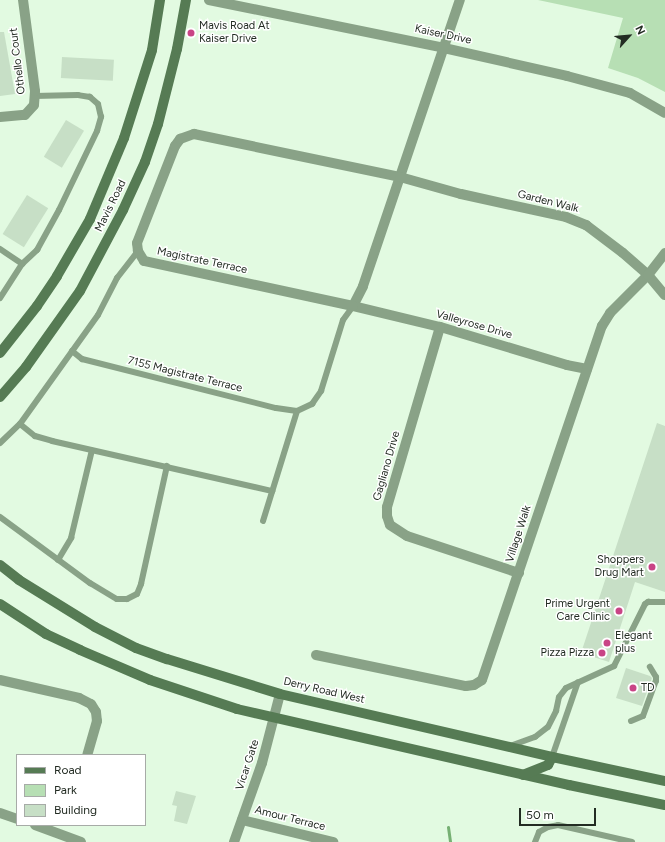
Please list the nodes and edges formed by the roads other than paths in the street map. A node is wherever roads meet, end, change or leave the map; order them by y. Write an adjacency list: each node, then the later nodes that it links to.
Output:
1 (23, 0): 7 (street, Othello Court)
2 (160, 0): 21 (main road, Mavis Road)
3 (186, 0): 23 (main road, Mavis Road)
4 (209, 0): 6 (street, Kaiser Drive)
5 (460, 0): 6 (street)
6 (444, 48): 8 (street, Kaiser Drive); 10 (street)
7 (34, 96): 9 (street, Othello Court); 14 (lane)
8 (665, 113)
9 (0, 117)
10 (400, 177): 12 (street); 15 (street, Garden Walk); 18 (street)
11 (0, 249): 14 (lane)
12 (138, 251): 18 (street, Magistrate Terrace); 20 (lane)
13 (665, 253): 15 (street, Village Walk)
14 (22, 264): 17 (lane)
15 (648, 275): 16 (street, Garden Walk); 22 (street, Village Walk)
16 (665, 295)
17 (0, 298)
18 (353, 306): 19 (street, Valleyrose Drive); 24 (lane)
19 (440, 327): 22 (street, Valleyrose Drive); 34 (street, Gagliano Drive)
20 (72, 351): 24 (lane, 7155 Magistrate Terrace); 25 (lane)
21 (0, 353)
22 (587, 369): 34 (street, Village Walk)
23 (0, 397)
24 (298, 411): 29 (lane)
25 (20, 424): 26 (lane); 27 (lane)
26 (0, 444)
27 (92, 450): 28 (lane); 32 (lane)
28 (167, 466): 29 (lane); 32 (lane)
29 (272, 492): 31 (lane)
30 (0, 517): 32 (lane)
31 (263, 521)
32 (58, 560)
33 (0, 565): 41 (main road, Derry Road West)
34 (519, 573): 37 (street, Village Walk)
35 (665, 602): 40 (lane)
36 (0, 604): 42 (main road)
37 (316, 655)
38 (650, 667): 43 (lane)
39 (0, 680): 45 (street)
40 (578, 682): 44 (lane); 46 (lane)
41 (280, 694): 42 (street, Vicar Gate); 44 (main road, Derry Road West)
42 (274, 718): 47 (main road); 52 (street, Vicar Gate)
43 (631, 721)
44 (507, 747): 46 (main road, Derry Road West)
45 (86, 754)
46 (552, 757): 47 (main road); 48 (main road, Derry Road West)
47 (523, 775): 49 (main road)
48 (665, 781)
49 (665, 805)
50 (0, 813): 51 (street)
51 (16, 819)
52 (242, 820): 56 (street, Vicar Gate); 57 (street, Amour Terrace)
53 (41, 826): 54 (street)
54 (63, 830): 55 (street)
55 (81, 842)
56 (234, 842)
57 (333, 842)
58 (536, 842): 59 (lane)
59 (632, 842)

